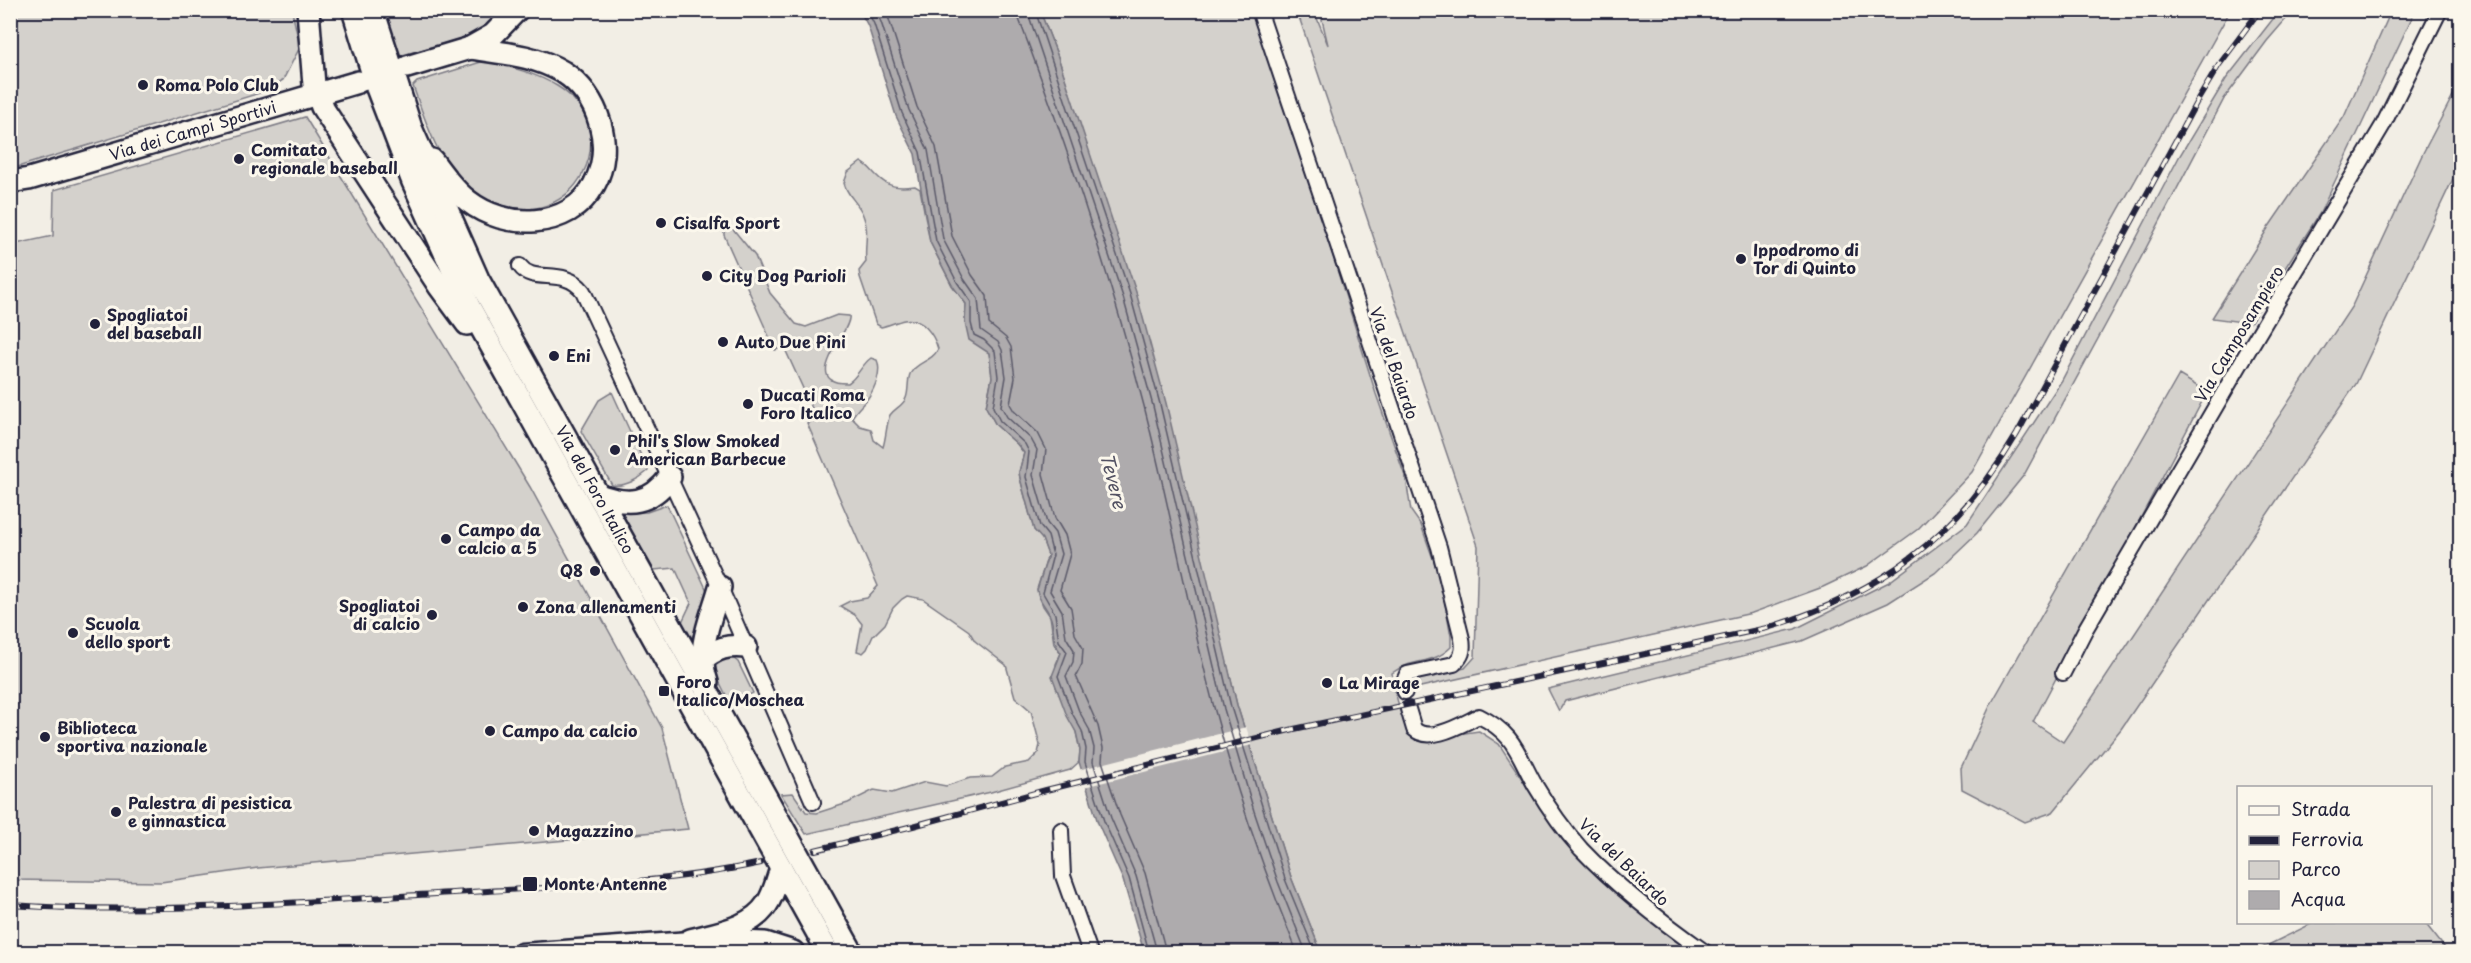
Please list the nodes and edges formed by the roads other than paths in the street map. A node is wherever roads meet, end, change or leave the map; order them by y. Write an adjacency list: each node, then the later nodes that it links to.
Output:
1 (308, 10): 12 (main road)
2 (353, 10): 16 (main road, Via del Foro Italico)
3 (373, 10): 9 (main road, Via del Foro Italico)
4 (380, 10): 9 (main road)
5 (517, 10): 8 (main road)
6 (1259, 10): 23 (street, Via del Baiardo)
7 (2440, 10): 22 (street, Via Camposampiero)
8 (470, 48): 10 (main road); 13 (main road)
9 (386, 55): 13 (main road, Via del Foro Italico)
10 (407, 67)
11 (358, 82): 12 (main road, Via dei Campi Sportivi)
12 (317, 96): 14 (main road, Via dei Campi Sportivi); 16 (main road)
13 (411, 128): 18 (main road, Via del Foro Italico)
14 (17, 183)
15 (520, 266): 17 (street)
16 (509, 381): 28 (main road, Via del Foro Italico)
17 (670, 477): 18 (main road); 19 (street)
18 (598, 495): 25 (main road, Via del Foro Italico)
19 (720, 586): 20 (street); 21 (main road)
20 (746, 647): 21 (main road); 26 (street)
21 (702, 660): 25 (main road)
22 (2062, 673)
23 (1405, 692)
24 (1408, 709): 35 (street, Via del Baiardo)
25 (725, 726): 33 (main road, Via del Foro Italico)
26 (813, 802)
27 (1061, 830): 34 (street)
28 (781, 868): 29 (main road); 32 (main road, Via del Foro Italico)
29 (690, 940): 30 (street); 31 (main road)
30 (521, 952)
31 (793, 952)
32 (828, 952)
33 (852, 952)
34 (1090, 952)
35 (1705, 952)

